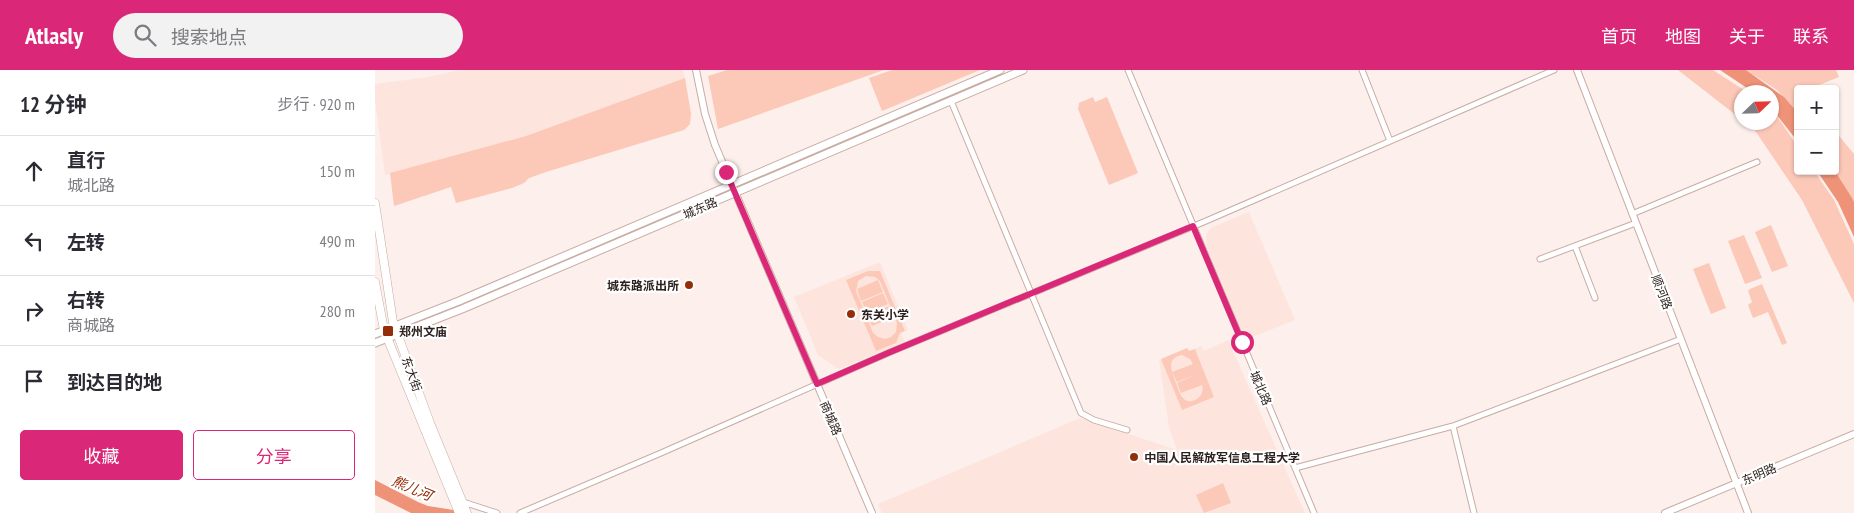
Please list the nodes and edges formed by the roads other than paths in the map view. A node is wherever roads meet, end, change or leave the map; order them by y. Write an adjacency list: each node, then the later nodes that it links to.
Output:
1 (696, 70): 11 (street, 商城路)
2 (1000, 70): 11 (main road, 城东路)
3 (1023, 70): 8 (main road, 城东路)
4 (1127, 70): 16 (street, 城北路)
5 (1362, 70): 9 (street)
6 (1555, 70): 9 (street)
7 (1577, 70): 14 (street, 顺河路)
8 (951, 101): 12 (main road, 城东路); 20 (street)
9 (1390, 141): 16 (street)
10 (1757, 162): 14 (street)
11 (732, 184): 12 (street, 商城路); 22 (main road, 城东路)
12 (735, 193): 25 (main road, 城东路); 29 (street, 商城路)
13 (375, 204): 22 (main road, 东大街)
14 (1633, 214): 15 (street, 顺河路)
15 (1636, 223): 17 (street); 27 (street, 顺河路)
16 (1193, 226): 20 (street); 33 (street, 城北路)
17 (1575, 246): 18 (street); 21 (street)
18 (1540, 259)
19 (375, 282): 23 (main road, 东大街)
20 (1031, 293): 29 (street); 31 (street)
21 (1595, 298)
22 (394, 325): 23 (main road, 城东路); 25 (main road, 东大街)
23 (384, 330): 24 (main road, 城东路); 26 (main road, 东大街)
24 (375, 334)
25 (397, 335): 26 (main road, 城东路); 35 (main road, 东大街)
26 (387, 339): 28 (main road, 城东路); 35 (main road, 东大街)
27 (1681, 339): 30 (street); 34 (street, 顺河路)
28 (375, 344)
29 (817, 384): 37 (street); 38 (street, 商城路)
30 (1453, 426): 33 (street); 40 (street)
31 (1127, 430)
32 (1854, 434): 34 (street, 东明路)
33 (1295, 468): 39 (street, 城北路)
34 (1737, 483): 41 (street, 东明路); 42 (street, 顺河路)
35 (463, 509): 36 (street)
36 (497, 513)
37 (520, 513)
38 (872, 513)
39 (1314, 513)
40 (1474, 513)
41 (1665, 513)
42 (1748, 513)

